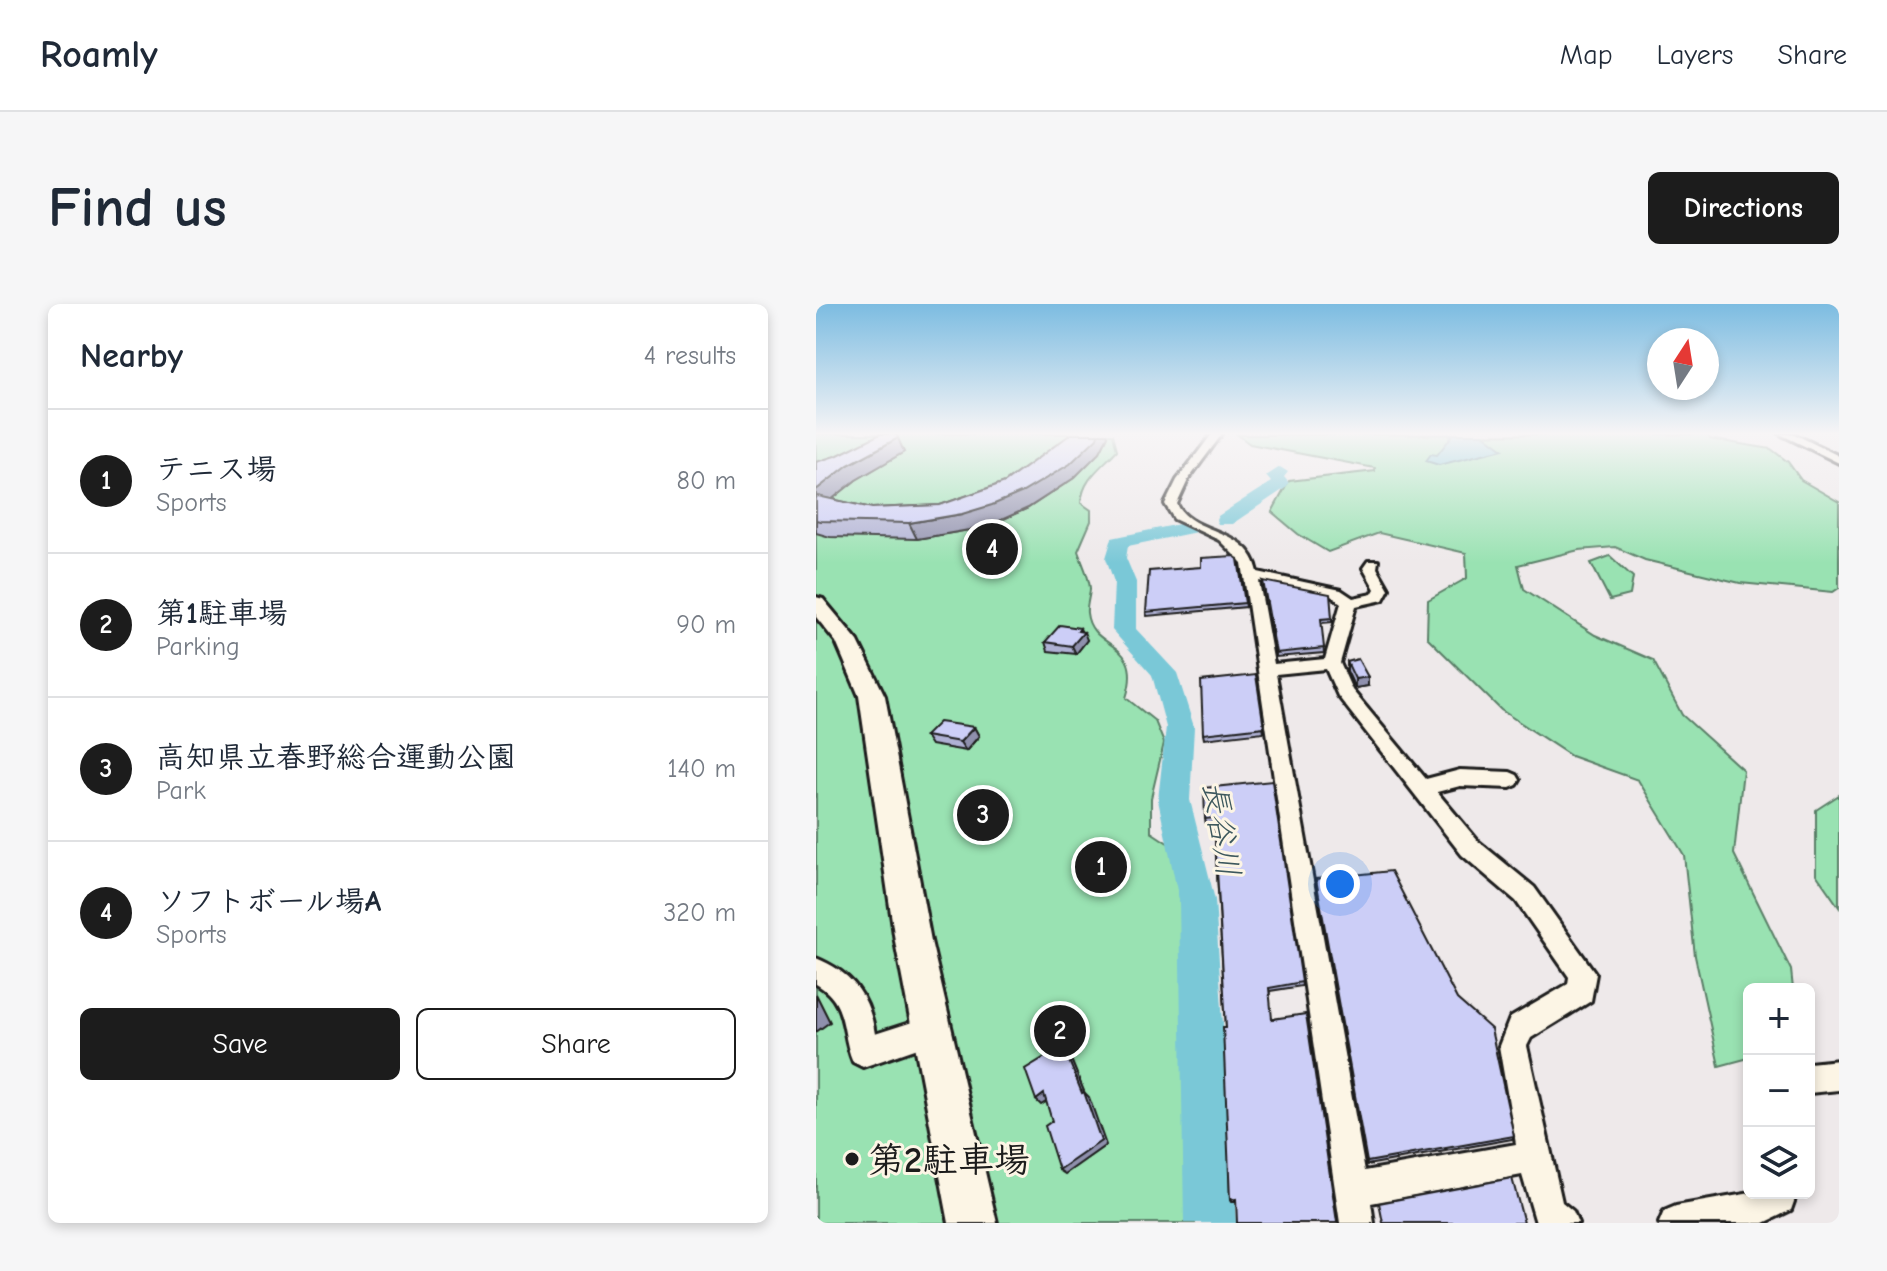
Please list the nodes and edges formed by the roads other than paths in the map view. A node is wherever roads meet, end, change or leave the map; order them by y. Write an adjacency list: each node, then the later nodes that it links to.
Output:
1 (1185, 477): 3 (street)
2 (1373, 564): 5 (street)
3 (1252, 575): 5 (street); 7 (street)
4 (816, 603): 11 (street)
5 (1348, 603): 6 (street)
6 (1332, 663): 7 (street); 9 (street)
7 (1266, 670): 15 (street)
8 (1510, 780): 9 (street)
9 (1423, 788): 14 (street)
10 (816, 971): 11 (street)
11 (931, 1030): 17 (street)
12 (1839, 1075): 13 (street)
13 (1815, 1077)
14 (1534, 1157): 15 (street); 19 (street)
15 (1352, 1190): 18 (street)
16 (1777, 1199): 20 (street)
17 (973, 1223)
18 (1357, 1223)
19 (1561, 1223)
20 (1676, 1223)

